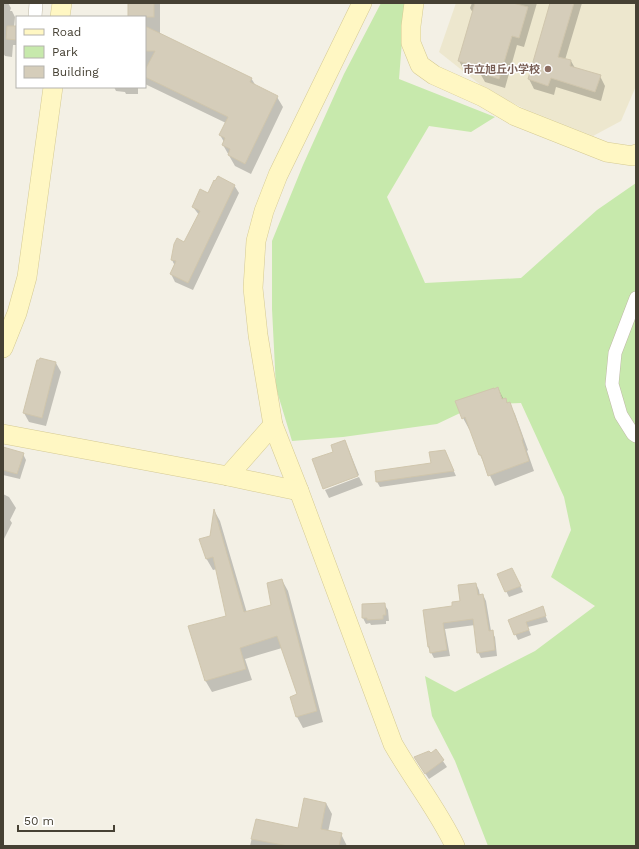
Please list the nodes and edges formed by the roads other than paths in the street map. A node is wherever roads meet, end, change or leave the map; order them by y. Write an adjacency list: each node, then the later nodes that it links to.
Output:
1 (36, 3): 5 (street)
2 (62, 3): 6 (street)
3 (362, 3): 13 (street)
4 (414, 3): 10 (street)
5 (35, 16)
6 (60, 16)
7 (42, 88): 9 (street)
8 (54, 88): 9 (street)
9 (51, 108): 12 (street)
10 (636, 154)
11 (636, 298): 15 (street)
12 (3, 348)
13 (273, 425): 16 (street); 17 (street)
14 (3, 434): 16 (street)
15 (636, 436)
16 (228, 476): 17 (street)
17 (299, 491): 18 (street)
18 (455, 846)

